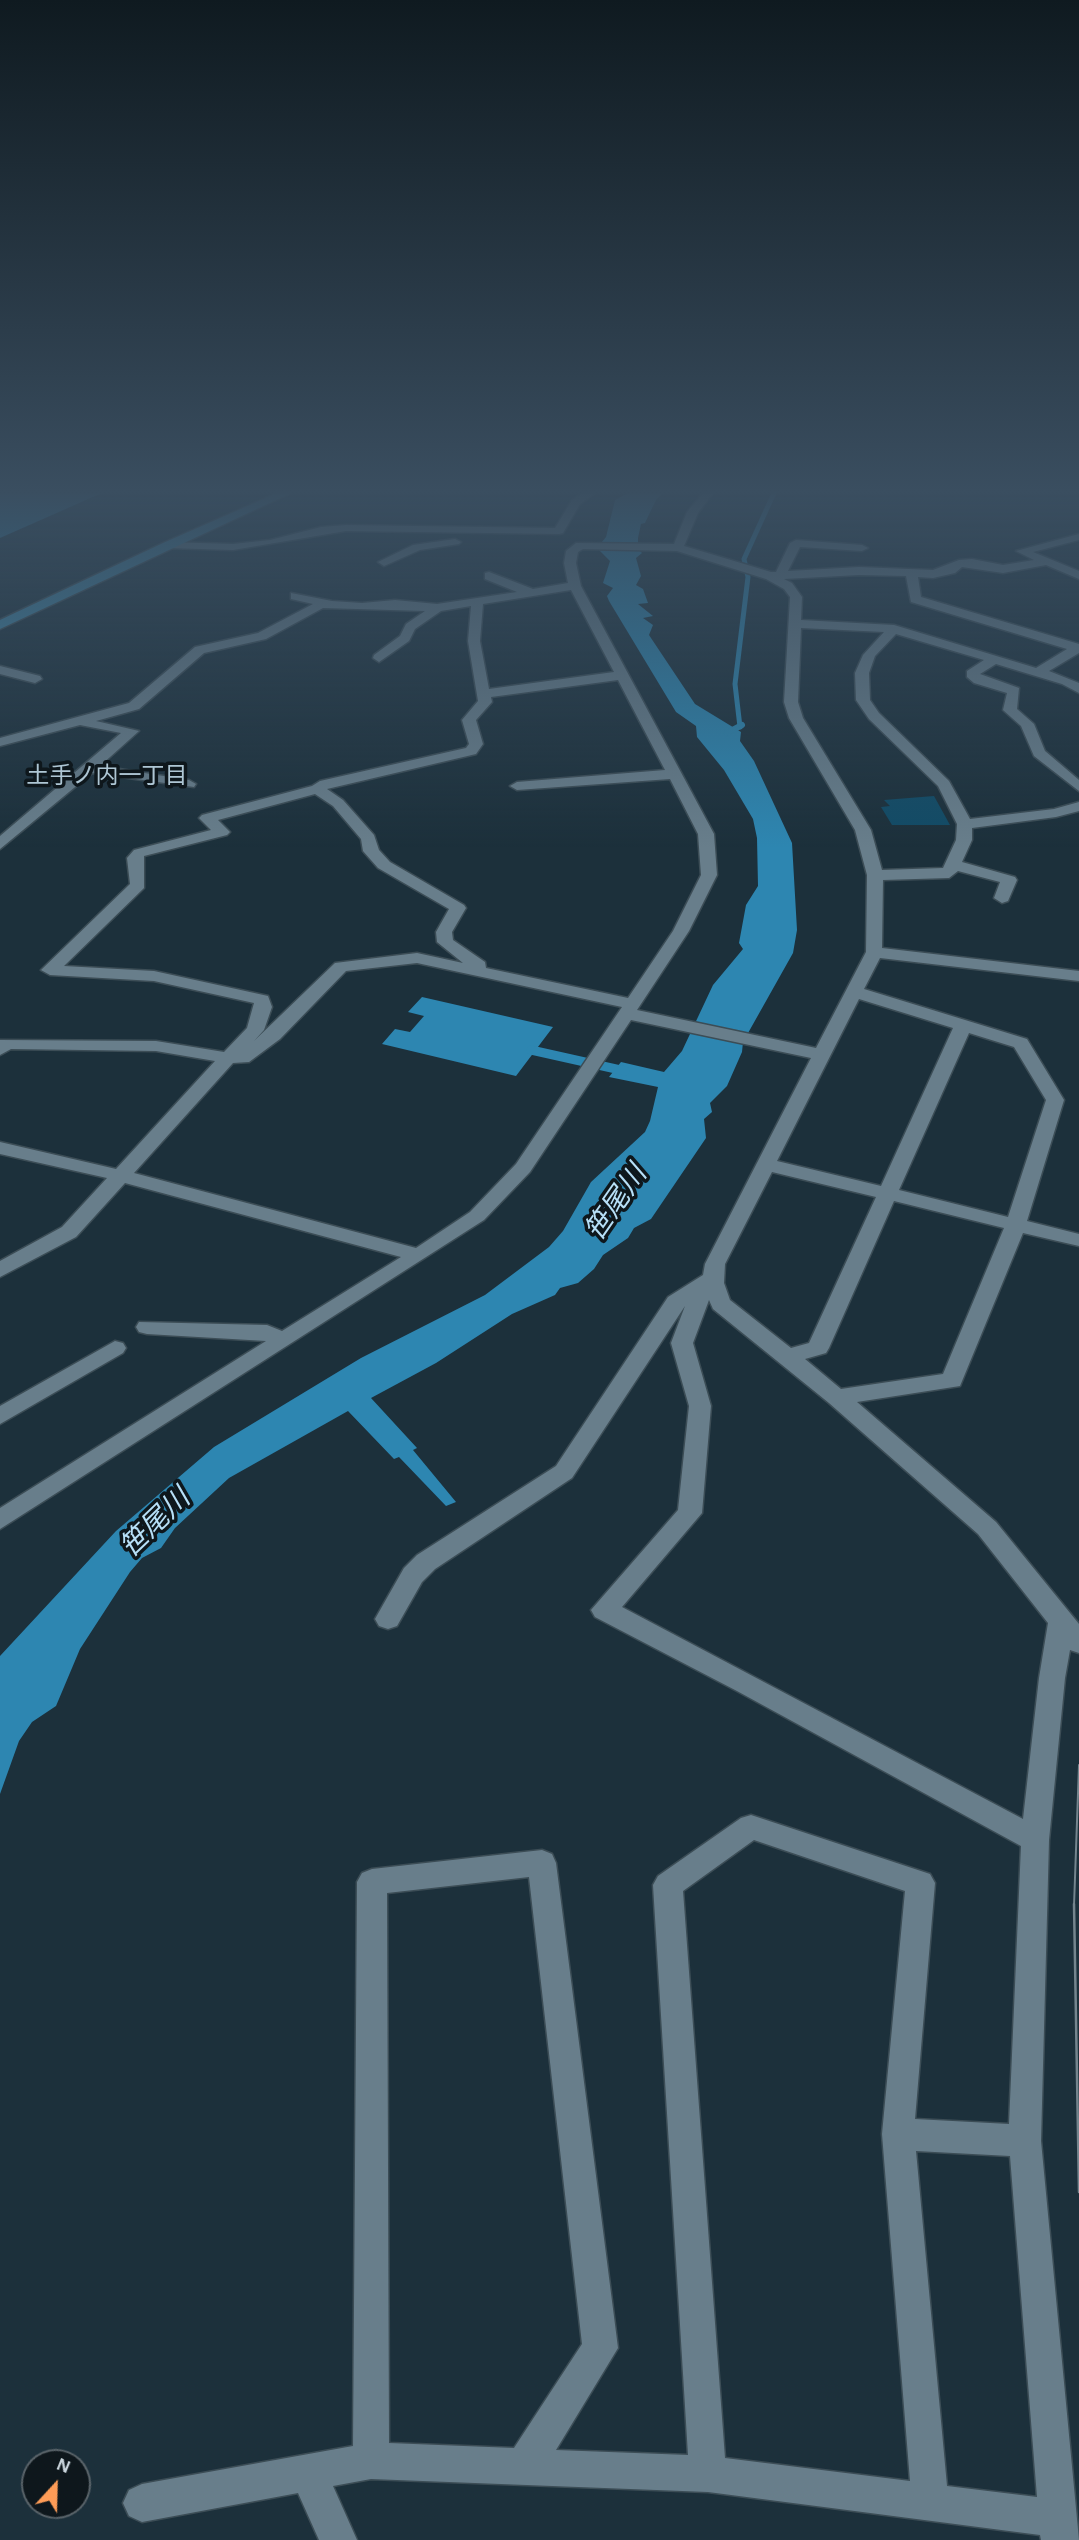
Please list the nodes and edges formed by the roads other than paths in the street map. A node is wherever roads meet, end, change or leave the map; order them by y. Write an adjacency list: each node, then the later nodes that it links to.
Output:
1 (28, 612): 9 (main road)
2 (310, 612): 19 (street)
3 (432, 612): 11 (street)
4 (476, 612): 18 (street)
5 (589, 612): 15 (street)
6 (795, 612): 8 (street)
7 (957, 612): 14 (street)
8 (795, 624): 10 (street); 33 (street)
9 (0, 625)
10 (894, 629): 12 (street); 30 (street)
11 (379, 658)
12 (994, 659): 14 (street); 25 (street)
13 (0, 670): 16 (street)
14 (1038, 672): 17 (street)
15 (623, 675): 18 (street); 22 (street)
16 (35, 679)
17 (1077, 686)
18 (484, 694): 26 (street)
19 (80, 722): 20 (street); 21 (street)
20 (0, 742)
21 (88, 768): 23 (street); 31 (street)
22 (676, 774): 24 (street); 39 (street)
23 (189, 784)
24 (517, 786)
25 (1079, 787)
26 (317, 789): 36 (street); 43 (street)
27 (1079, 806): 28 (street)
28 (1056, 813): 29 (street); 30 (street)
29 (1079, 822)
30 (965, 824): 32 (street)
31 (0, 844)
32 (954, 865): 33 (street); 34 (street)
33 (875, 876): 35 (street)
34 (1002, 898)
35 (874, 952): 37 (street); 38 (street)
36 (479, 971): 39 (street); 43 (street)
37 (1079, 976)
38 (855, 992): 40 (street); 42 (street)
39 (629, 1008): 42 (street); 50 (street)
40 (962, 1025): 47 (street); 48 (street)
41 (0, 1050): 43 (street)
42 (816, 1053): 45 (street)
43 (228, 1058): 46 (street)
44 (0, 1149): 46 (street)
45 (765, 1164): 47 (street); 52 (street)
46 (118, 1175): 50 (street); 51 (street)
47 (887, 1194): 48 (street); 56 (street)
48 (1016, 1225): 49 (street); 57 (street)
49 (1079, 1240)
50 (419, 1255): 54 (street)
51 (0, 1270)
52 (710, 1273): 56 (street); 60 (street); 62 (street)
53 (147, 1327): 54 (street)
54 (282, 1341): 59 (street)
55 (114, 1348): 58 (street)
56 (787, 1357): 57 (street)
57 (837, 1397): 61 (street)
58 (0, 1416)
59 (5, 1511)
60 (388, 1619)
61 (1071, 1631): 62 (street)
62 (1035, 1840): 64 (street)
63 (898, 2134): 64 (street); 68 (street); 70 (street)
64 (1025, 2141): 71 (street)
65 (370, 2460): 66 (street); 66 (street); 67 (street)
66 (524, 2466): 68 (street)
67 (307, 2472): 69 (street); 72 (street)
68 (708, 2474): 70 (street)
69 (142, 2503)
70 (930, 2504): 71 (street)
71 (1058, 2529)
72 (338, 2540)

